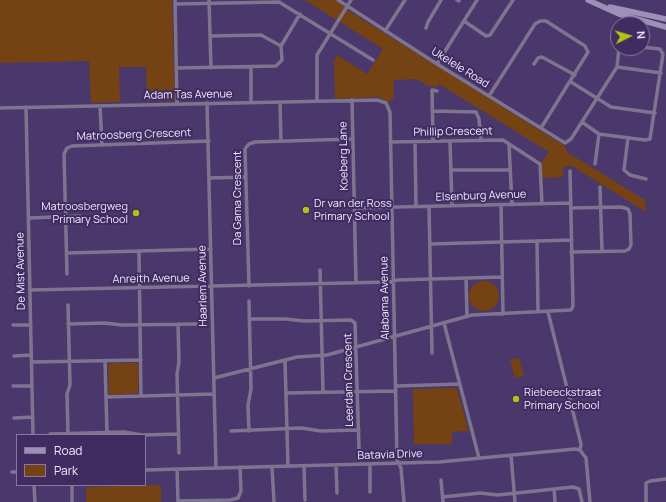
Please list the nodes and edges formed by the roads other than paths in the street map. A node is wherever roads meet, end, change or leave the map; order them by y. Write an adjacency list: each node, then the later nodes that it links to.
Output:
1 (338, 0): 12 (street, Ukelele Road)
2 (351, 0): 12 (street)
3 (398, 0): 10 (street)
4 (441, 0): 18 (street)
5 (477, 0): 16 (street)
6 (513, 0): 16 (street)
7 (588, 0): 13 (main road)
8 (209, 1): 9 (street); 11 (street); 21 (street)
9 (259, 1): 14 (street)
10 (404, 1): 19 (street)
11 (175, 2): 29 (street)
12 (346, 6): 19 (street, Ukelele Road); 20 (street)
13 (604, 6): 15 (main road); 17 (main road)
14 (300, 14): 20 (street); 22 (street)
15 (666, 19)
16 (464, 22): 26 (street)
17 (666, 27)
18 (426, 28)
19 (385, 32): 26 (street, Ukelele Road)
20 (329, 34): 25 (street); 40 (street)
21 (210, 36): 22 (street); 30 (street)
22 (281, 46): 31 (street)
23 (650, 48): 32 (street)
24 (618, 56): 28 (street)
25 (373, 60)
26 (437, 64): 36 (street, Ukelele Road)
27 (534, 64): 33 (street)
28 (617, 67): 32 (street); 37 (street)
29 (177, 68): 30 (street); 43 (street)
30 (210, 68): 31 (street)
31 (251, 68): 42 (street)
32 (661, 73): 49 (street)
33 (575, 75): 34 (street); 36 (street)
34 (571, 82): 37 (street); 51 (street)
35 (437, 91): 48 (street)
36 (489, 96): 51 (street, Ukelele Road)
37 (597, 98): 49 (street); 50 (street)
38 (352, 100): 39 (street, Adam Tas Avenue); 40 (street, Adam Tas Avenue); 54 (street, Koeberg Lane)
39 (377, 100): 60 (street, Alabama Avenue)
40 (317, 101): 41 (street, Adam Tas Avenue)
41 (280, 102): 42 (street, Adam Tas Avenue); 57 (street)
42 (251, 103): 44 (street, Adam Tas Avenue)
43 (177, 104): 44 (street, Adam Tas Avenue); 45 (street, Adam Tas Avenue)
44 (207, 104): 56 (street, Haarlem Avenue)
45 (100, 106): 46 (street, Adam Tas Avenue); 63 (street)
46 (26, 107): 47 (street, Adam Tas Avenue); 85 (street, De Mist Avenue)
47 (0, 108)
48 (432, 111): 55 (street); 58 (street)
49 (655, 113): 53 (street)
50 (582, 122): 51 (street, Ukelele Road); 52 (street)
51 (541, 128)
52 (599, 134): 53 (street); 64 (street)
53 (628, 138): 70 (street)
54 (352, 139): 57 (street, Da Gama Crescent); 80 (street, Koeberg Lane)
55 (480, 140): 59 (street, Phillip Crescent); 62 (street, Phillip Crescent)
56 (209, 141): 63 (street, Matroosberg Crescent); 68 (street, Haarlem Avenue)
57 (281, 141): 69 (street, Da Gama Crescent)
58 (433, 141): 59 (street, Phillip Crescent); 61 (street, Phillip Crescent)
59 (450, 141): 65 (street)
60 (390, 142): 61 (street, Phillip Crescent); 81 (street, Alabama Avenue)
61 (415, 142): 77 (street)
62 (509, 144): 66 (street); 73 (street, Phillip Crescent)
63 (102, 145): 84 (street, Matroosberg Crescent)
64 (595, 164)
65 (451, 170): 66 (street); 76 (street)
66 (510, 170): 75 (street)
67 (570, 171): 72 (street)
68 (210, 178): 69 (street); 90 (street, Haarlem Avenue)
69 (246, 178): 104 (street, Da Gama Crescent)
70 (646, 179)
71 (600, 187): 79 (street)
72 (571, 203): 73 (street, Elsenburg Avenue); 82 (street)
73 (542, 204): 75 (street, Elsenburg Avenue)
74 (501, 205): 75 (street, Elsenburg Avenue); 76 (street, Elsenburg Avenue); 88 (street)
75 (512, 205)
76 (452, 206): 78 (street, Elsenburg Avenue)
77 (416, 207): 78 (street, Elsenburg Avenue); 81 (street, Elsenburg Avenue)
78 (429, 207): 89 (street)
79 (600, 207): 82 (street); 92 (street); 92 (street)
80 (354, 208): 81 (street, Elsenburg Avenue); 101 (street, Koeberg Lane)
81 (392, 208): 100 (street, Alabama Avenue)
82 (571, 208): 86 (street)
83 (80, 216): 84 (street)
84 (66, 217): 85 (street); 94 (street, Matroosberg Crescent)
85 (29, 218): 106 (street, De Mist Avenue)
86 (572, 240): 87 (street); 93 (street)
87 (537, 241): 88 (street); 109 (street)
88 (501, 242): 89 (street); 97 (street)
89 (430, 244): 99 (street)
90 (211, 250): 91 (street); 103 (street, Haarlem Avenue)
91 (139, 251): 94 (street); 105 (street)
92 (602, 251): 93 (street)
93 (571, 252): 110 (street)
94 (67, 253): 96 (street, Matroosberg Crescent)
95 (320, 270): 102 (street)
96 (67, 274)
97 (502, 277): 98 (street, Anreith Avenue); 111 (street)
98 (466, 278): 99 (street, Anreith Avenue); 112 (street)
99 (431, 279): 100 (street, Anreith Avenue); 122 (street)
100 (393, 281): 101 (street, Anreith Avenue); 123 (street, Alabama Avenue)
101 (356, 283): 102 (street, Anreith Avenue)
102 (320, 284): 104 (street, Anreith Avenue); 114 (street)
103 (212, 286): 104 (street, Anreith Avenue); 105 (street, Anreith Avenue); 135 (street, Haarlem Avenue)
104 (249, 286)
105 (140, 288): 106 (street, Anreith Avenue); 121 (street)
106 (30, 290): 120 (street, De Mist Avenue)
107 (249, 301): 113 (street)
108 (68, 305): 116 (street)
109 (538, 312): 110 (street); 111 (street)
110 (548, 312): 160 (street)
111 (503, 314): 112 (street)
112 (467, 316): 115 (street)
113 (249, 319): 114 (street, Leerdam Crescent); 134 (street)
114 (321, 321): 124 (street, Leerdam Crescent); 128 (street)
115 (444, 323): 122 (street); 136 (street)
116 (68, 324): 121 (street); 132 (street)
117 (178, 324): 118 (street); 121 (street); 145 (street)
118 (197, 324)
119 (13, 325): 120 (street)
120 (31, 325): 126 (street, De Mist Avenue)
121 (141, 325): 130 (street)
122 (432, 326): 123 (street); 125 (street)
123 (395, 337): 124 (street); 139 (street, Alabama Avenue)
124 (357, 347): 128 (street); 142 (street, Leerdam Crescent)
125 (432, 353)
126 (32, 354): 127 (street); 133 (street, De Mist Avenue)
127 (14, 356)
128 (322, 356): 131 (street); 141 (street)
129 (105, 360): 130 (street); 132 (street); 147 (street)
130 (141, 360): 146 (street)
131 (285, 360): 134 (street); 143 (street)
132 (69, 361): 133 (street); 156 (street)
133 (32, 362): 138 (street, De Mist Avenue)
134 (250, 368): 135 (street); 151 (street)
135 (214, 378): 144 (street, Haarlem Avenue)
136 (460, 384): 139 (street); 163 (street)
137 (13, 386): 138 (street)
138 (32, 386): 148 (street, De Mist Avenue)
139 (396, 386): 140 (street, Alabama Avenue)
140 (396, 391): 142 (street); 164 (street, Alabama Avenue)
141 (323, 392): 142 (street); 143 (street)
142 (358, 392): 152 (street, Leerdam Crescent)
143 (286, 393): 150 (street)
144 (214, 394): 145 (street); 170 (street, Haarlem Avenue)
145 (177, 395): 146 (street); 158 (street)
146 (141, 396): 147 (street)
147 (106, 397): 157 (street)
148 (33, 417): 149 (street); 154 (street, De Mist Avenue)
149 (14, 418)
150 (287, 429): 151 (street); 152 (street); 167 (street)
151 (249, 430): 153 (street)
152 (359, 430): 159 (street, Leerdam Crescent)
153 (231, 431)
154 (33, 434)
155 (50, 434): 156 (street)
156 (68, 434): 157 (street)
157 (107, 434): 158 (street)
158 (178, 434): 161 (street)
159 (359, 448)
160 (580, 450): 162 (street, Batavia Drive); 195 (street)
161 (179, 453)
162 (511, 455): 163 (street, Batavia Drive); 183 (street)
163 (479, 458): 164 (street, Batavia Drive)
164 (399, 464): 166 (street, Batavia Drive); 190 (street, Alabama Avenue)
165 (336, 465): 166 (street, Batavia Drive); 168 (street, Batavia Drive); 182 (street)
166 (370, 465): 181 (street)
167 (288, 466): 168 (street, Batavia Drive); 169 (street, Batavia Drive)
168 (304, 466): 185 (street)
169 (272, 467): 171 (street, Batavia Drive); 189 (street)
170 (216, 468): 171 (street, Batavia Drive); 172 (street, Batavia Drive)
171 (240, 468): 188 (street)
172 (177, 469): 173 (street, Batavia Drive); 188 (street)
173 (146, 470)
174 (12, 472): 175 (street)
175 (16, 472)
176 (666, 479): 196 (street)
177 (441, 480): 184 (street)
178 (34, 486): 186 (street)
179 (72, 486): 187 (street)
180 (554, 489): 183 (street); 193 (street); 194 (street)
181 (370, 492)
182 (337, 493)
183 (514, 493): 184 (street); 192 (street)
184 (443, 497): 191 (street)
185 (305, 500)
186 (35, 502)
187 (72, 502)
188 (178, 502)
189 (274, 502)
190 (404, 502)
191 (443, 502)
192 (515, 502)
193 (555, 502)
194 (582, 502)
195 (590, 502)
196 (646, 502)

